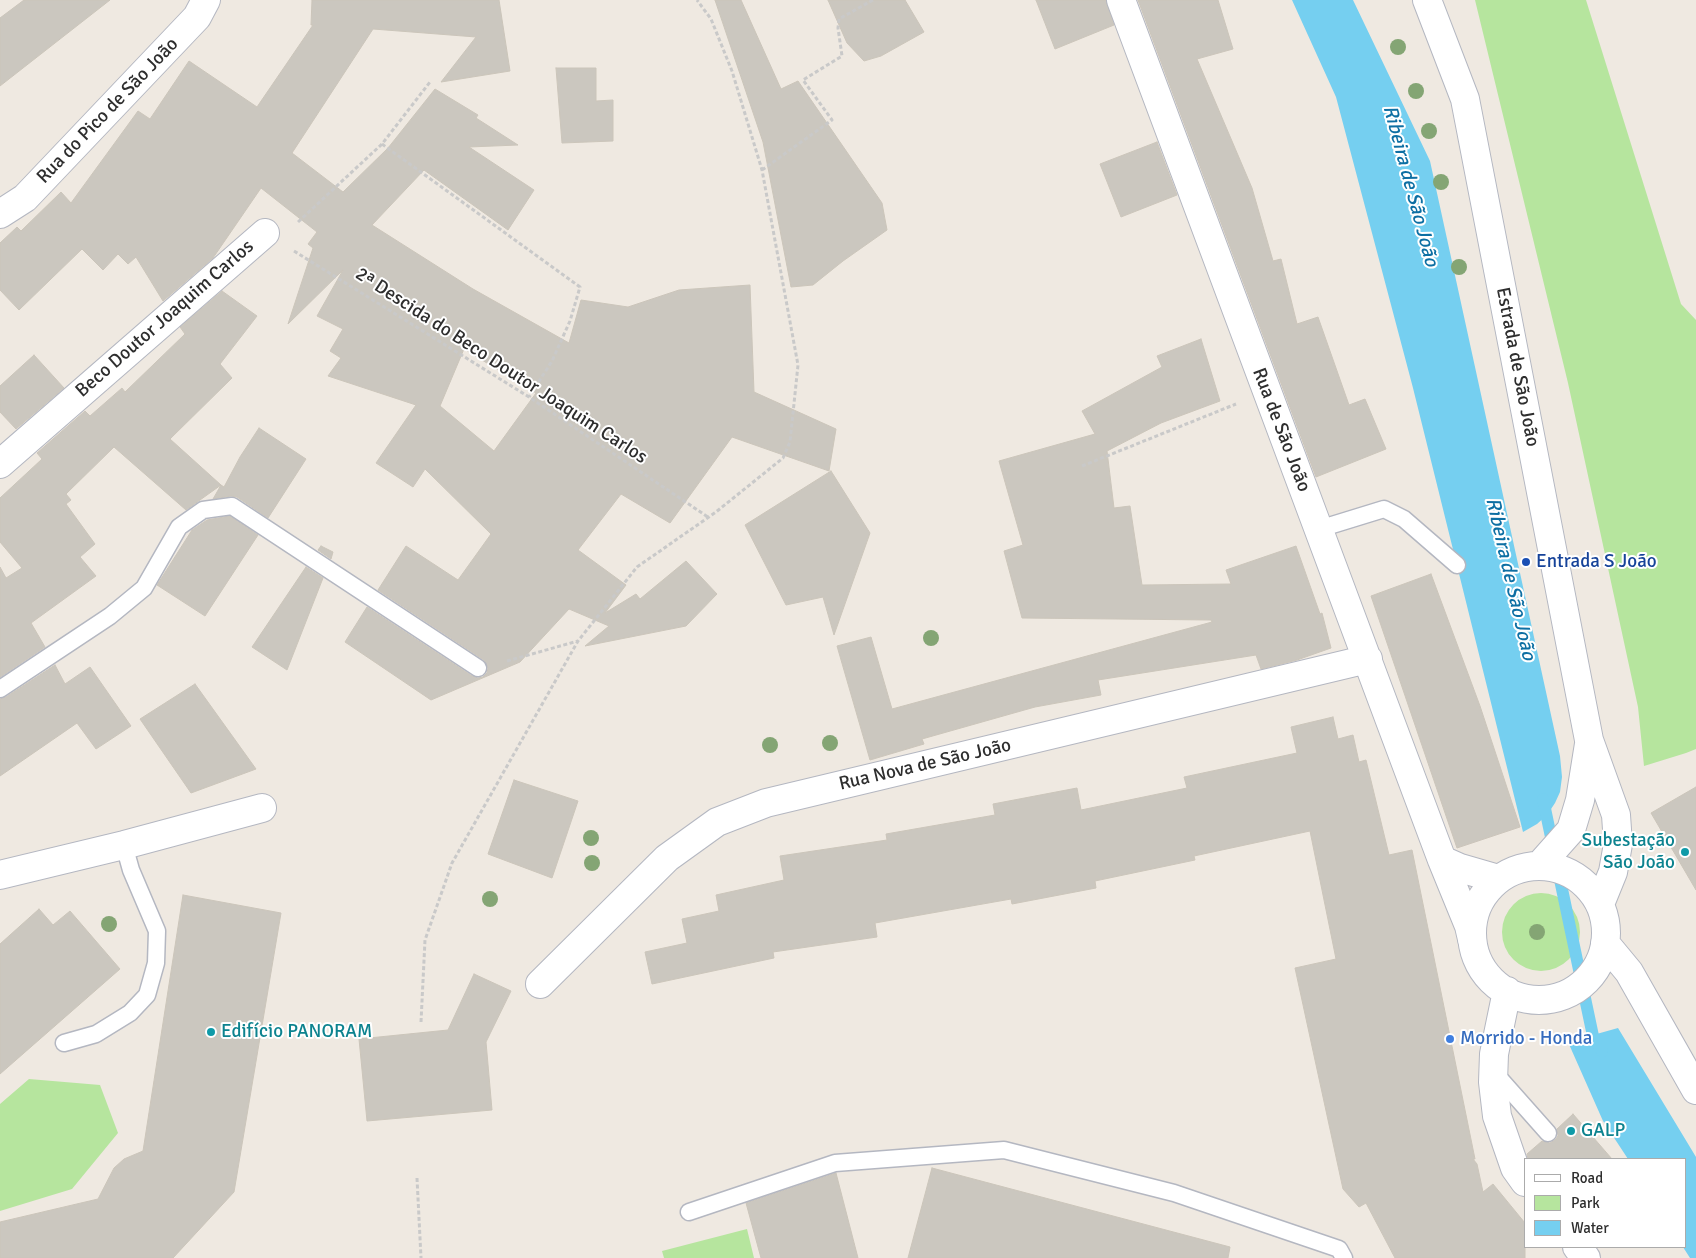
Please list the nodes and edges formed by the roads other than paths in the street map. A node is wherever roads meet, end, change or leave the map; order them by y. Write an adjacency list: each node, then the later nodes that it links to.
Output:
1 (206, 0): 4 (street, Rua do Pico de São João)
2 (1121, 0): 7 (street, Rua de São João)
3 (1427, 0): 12 (street, Estrada de São João)
4 (0, 214)
5 (272, 237): 6 (street, Beco Doutor Joaquim Carlos)
6 (0, 464)
7 (1319, 529): 8 (lane); 9 (street, Rua de São João)
8 (1457, 566)
9 (1368, 659): 15 (street, Rua de São João); 22 (street, Rua Nova de São João)
10 (478, 668): 11 (lane)
11 (0, 689)
12 (1589, 740): 16 (street, Estrada de São João); 19 (street, Estrada de São João)
13 (262, 808): 14 (street)
14 (124, 846): 17 (street); 24 (lane)
15 (1442, 860): 18 (street); 20 (street, Rua de São João)
16 (1533, 866): 18 (street); 19 (street)
17 (0, 875)
18 (1498, 879): 20 (street)
19 (1600, 904): 21 (street)
20 (1472, 938): 23 (street)
21 (1605, 943): 23 (street); 26 (street)
22 (540, 984)
23 (1506, 991): 25 (street)
24 (64, 1043)
25 (1493, 1071): 27 (lane); 28 (street)
26 (1696, 1090)
27 (1548, 1133)
28 (1524, 1181)
29 (689, 1212): 31 (lane)
30 (1578, 1248): 32 (street)
31 (1344, 1258)
32 (1586, 1258)

